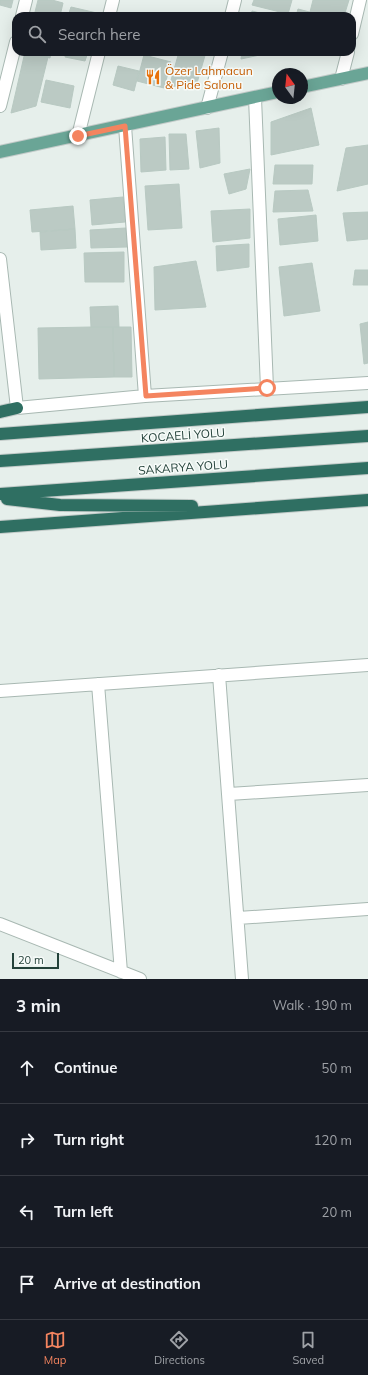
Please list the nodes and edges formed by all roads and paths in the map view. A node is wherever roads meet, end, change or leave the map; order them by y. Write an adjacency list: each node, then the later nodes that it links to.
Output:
1 (26, 0): 5 (street)
2 (113, 0): 6 (street)
3 (235, 0): 7 (street)
4 (360, 0): 8 (street)
5 (23, 12)
6 (109, 12)
7 (232, 12)
8 (356, 17)
9 (12, 56): 18 (street)
10 (98, 56): 21 (street)
11 (221, 56): 19 (street)
12 (347, 56): 14 (street)
13 (368, 73): 14 (main road)
14 (341, 79): 15 (main road)
15 (308, 86)
16 (272, 94): 17 (main road)
17 (255, 98): 19 (main road); 25 (street)
18 (0, 106)
19 (207, 108): 20 (main road)
20 (125, 126): 21 (main road); 26 (street)
21 (78, 136): 22 (main road)
22 (0, 152)
23 (0, 259): 29 (street)
24 (368, 383): 25 (street)
25 (267, 388): 26 (street)
26 (146, 396): 29 (street)
27 (368, 407): 32 (highway)
28 (0, 408): 29 (street)
29 (17, 408): 30 (highway)
30 (0, 412)
31 (368, 429): 34 (highway)
32 (0, 434)
33 (368, 436): 34 (highway, KOCAELİ YOLU)
34 (266, 444): 35 (highway, KOCAELİ YOLU)
35 (0, 461)
36 (368, 468): 37 (highway, SAKARYA YOLU)
37 (259, 476): 38 (highway); 39 (highway, SAKARYA YOLU)
38 (368, 476)
39 (0, 494)
40 (0, 498): 42 (highway)
41 (368, 500): 42 (highway)
42 (280, 507): 43 (highway)
43 (0, 527)
44 (368, 665): 45 (street)
45 (219, 675): 46 (street); 49 (street)
46 (98, 684): 47 (street); 53 (street)
47 (0, 691)
48 (368, 785): 49 (street)
49 (229, 794): 51 (street)
50 (368, 909): 51 (street)
51 (238, 918): 55 (street)
52 (0, 924): 53 (street)
53 (121, 972): 54 (street)
54 (140, 979)
55 (242, 979)

